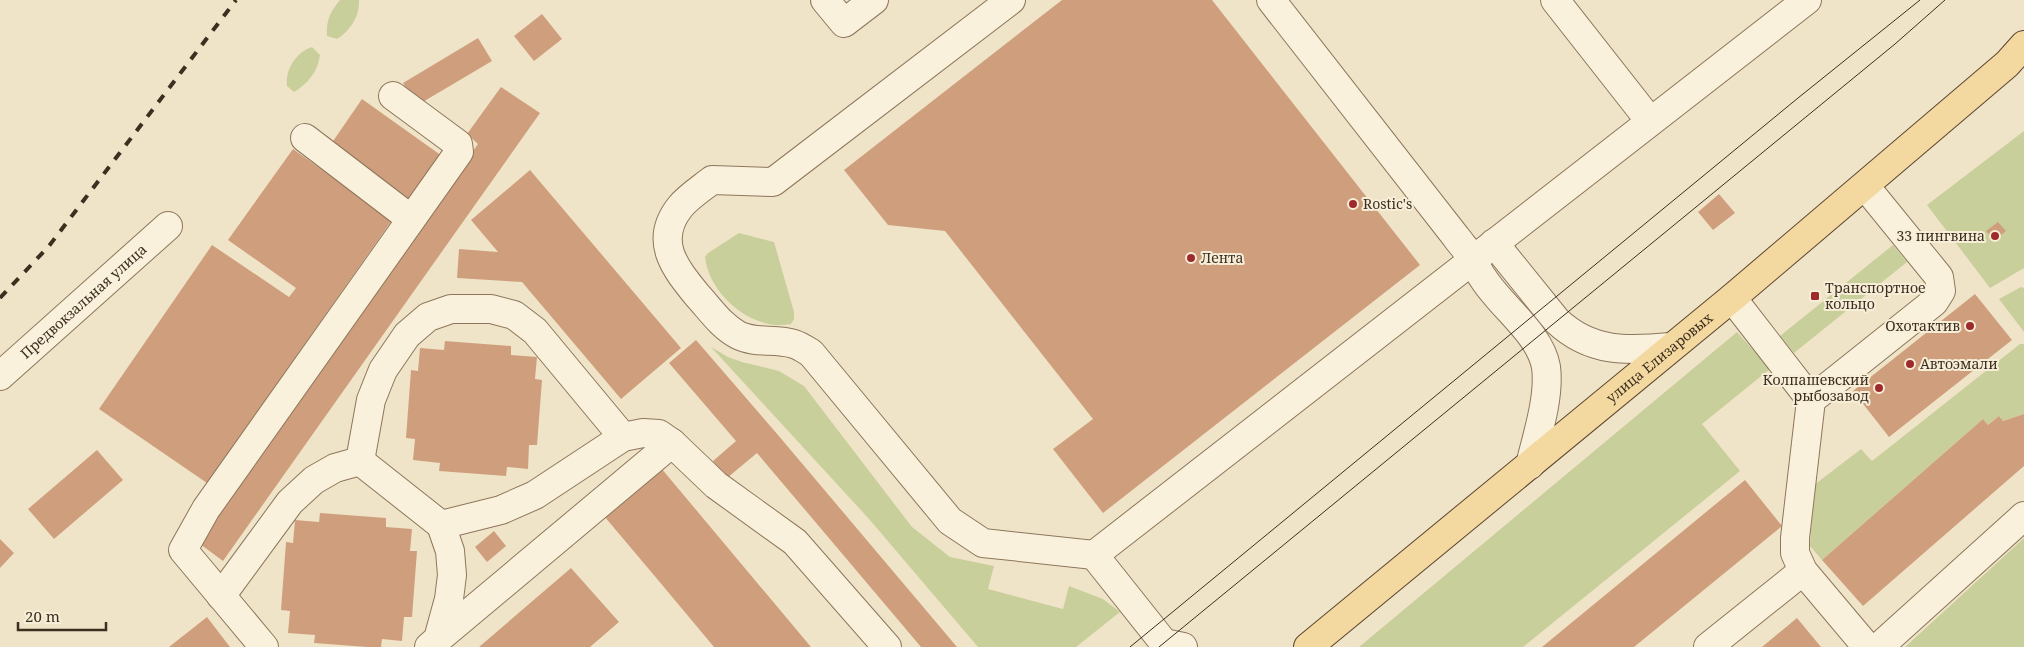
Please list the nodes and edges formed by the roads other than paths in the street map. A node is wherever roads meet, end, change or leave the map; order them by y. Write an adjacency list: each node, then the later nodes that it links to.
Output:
1 (825, 0): 2 (street)
2 (874, 0)
3 (1011, 0): 25 (street)
4 (1271, 0): 14 (street)
5 (1554, 0): 9 (street)
6 (1807, 0): 9 (street)
7 (2018, 56): 11 (main road, улица Елизаровых)
8 (393, 96): 12 (street)
9 (1650, 121): 14 (street)
10 (305, 138): 12 (street)
11 (1865, 186): 15 (main road, улица Елизаровых); 18 (street)
12 (411, 219): 27 (street)
13 (168, 226): 17 (street, Предвокзальная улица)
14 (1483, 251): 16 (street); 22 (street); 25 (street)
15 (1732, 298): 16 (main road, улица Елизаровых); 18 (street)
16 (1671, 347): 22 (main road, улица Елизаровых)
17 (0, 376)
18 (1811, 400): 26 (street)
19 (623, 437): 20 (street); 21 (street); 24 (street)
20 (672, 444): 28 (street); 31 (street)
21 (360, 461): 24 (street); 27 (street)
22 (1530, 465): 32 (main road, улица Елизаровых)
23 (2024, 516): 35 (street)
24 (441, 526): 28 (street)
25 (1094, 555): 29 (street)
26 (1803, 571): 33 (street); 34 (street)
27 (221, 596): 30 (street)
28 (433, 643)
29 (1170, 646)
30 (264, 647)
31 (887, 647)
32 (1308, 647)
33 (1708, 647)
34 (1867, 647)
35 (1878, 647)

